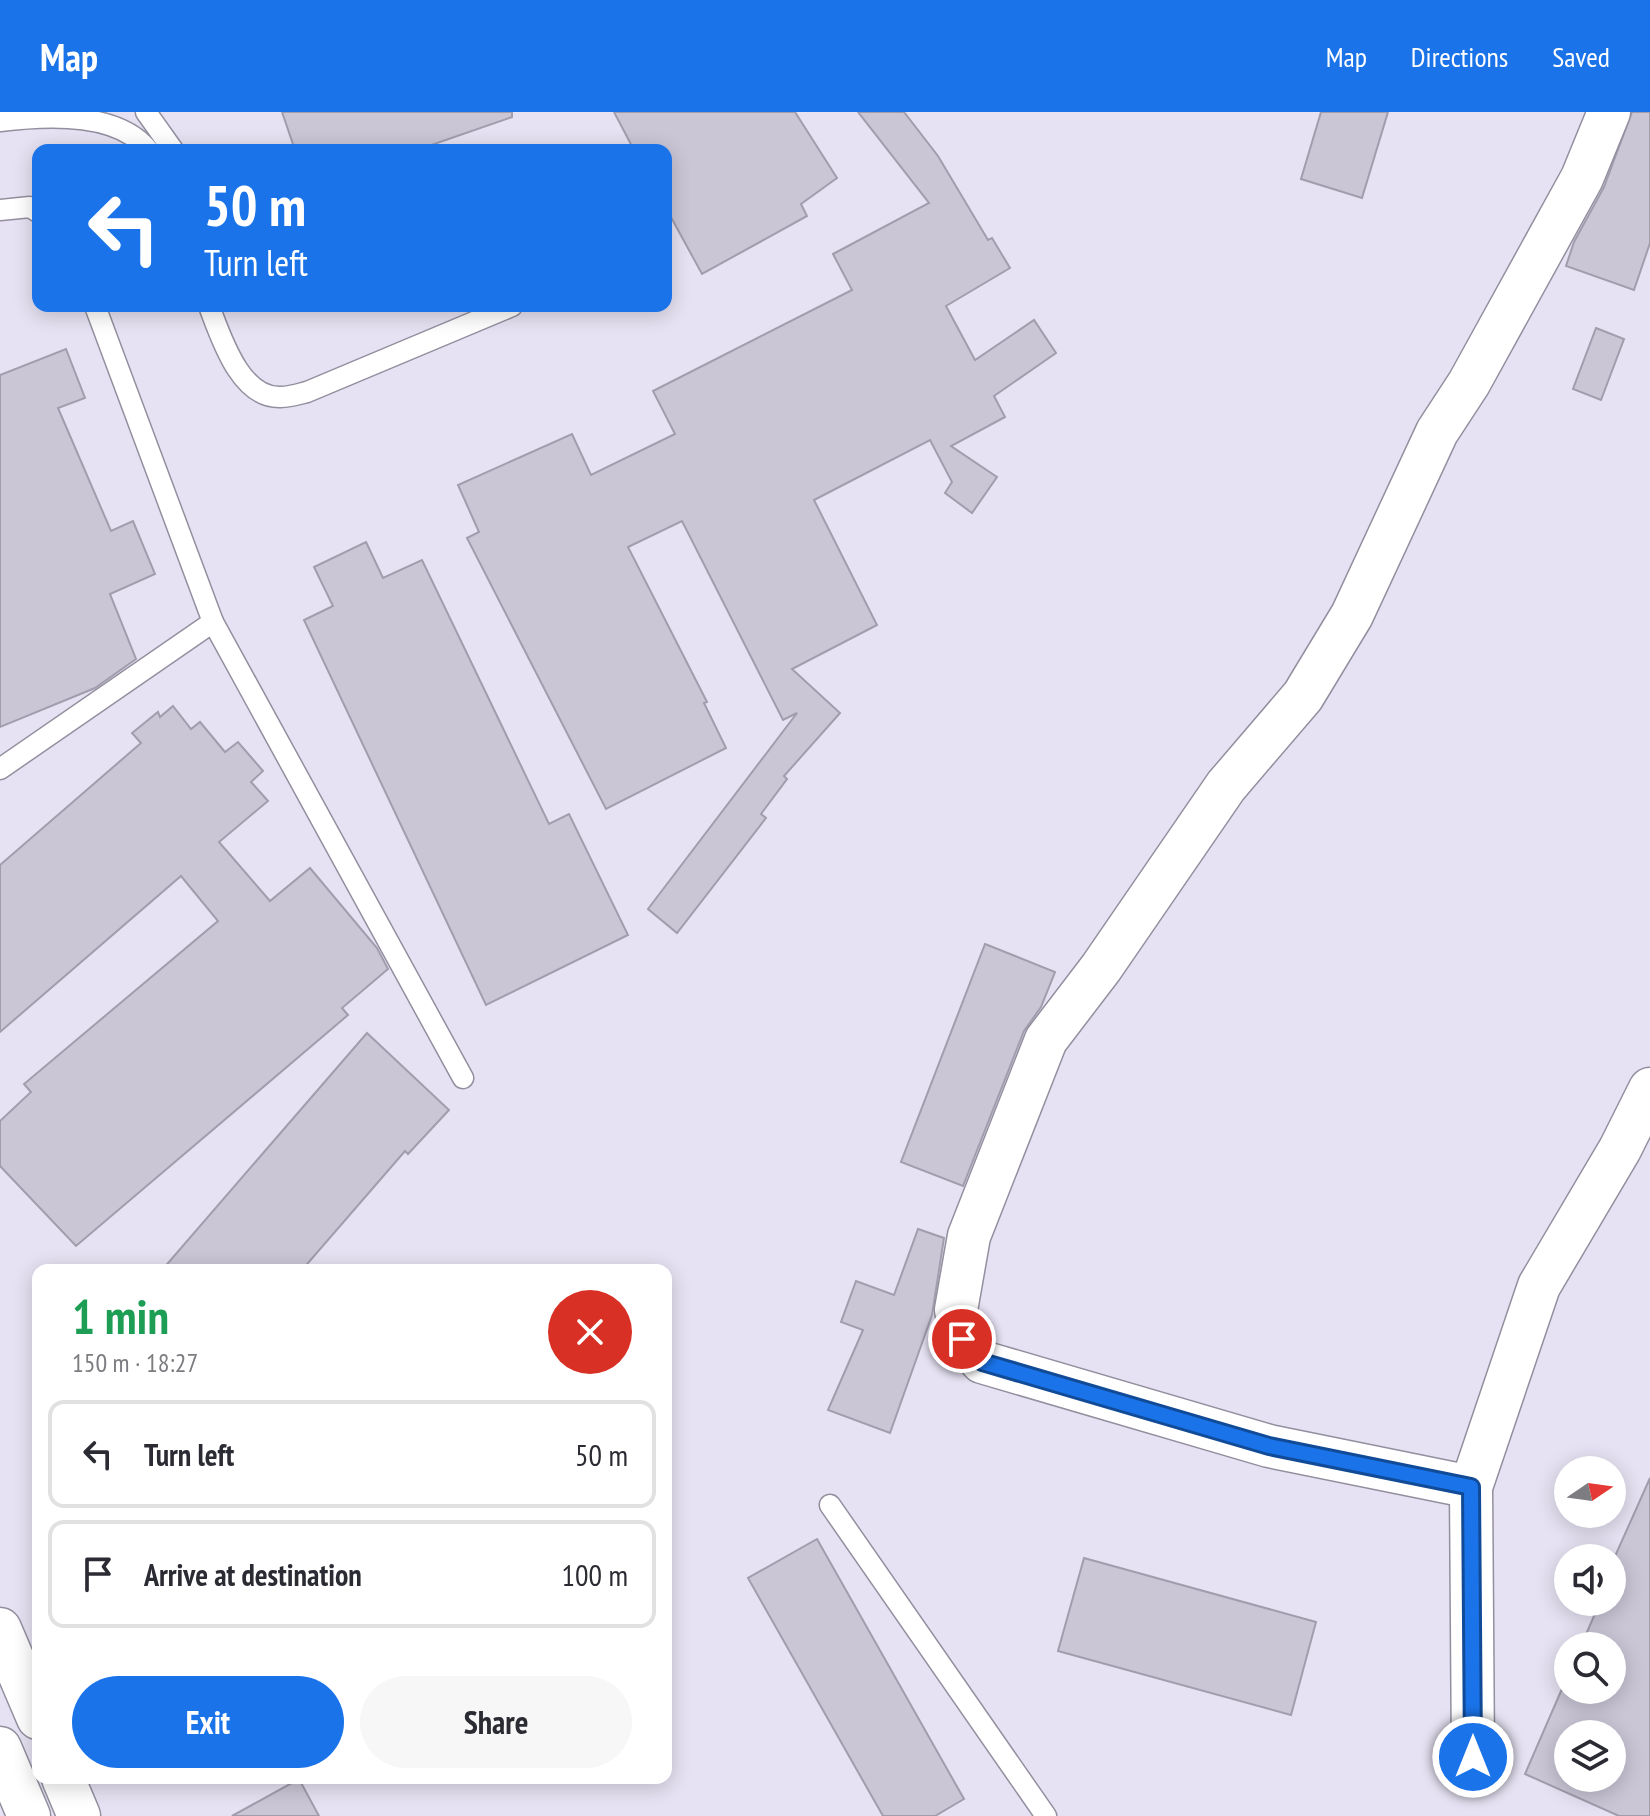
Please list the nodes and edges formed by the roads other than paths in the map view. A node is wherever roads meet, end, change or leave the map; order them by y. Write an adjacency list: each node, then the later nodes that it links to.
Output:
1 (146, 112): 5 (lane)
2 (1609, 112): 15 (street)
3 (0, 121): 4 (lane)
4 (142, 144)
5 (169, 144)
6 (32, 208): 7 (lane)
7 (0, 210)
8 (97, 312): 11 (lane)
9 (212, 312): 10 (lane)
10 (498, 312)
11 (213, 622): 12 (lane); 13 (lane)
12 (0, 769)
13 (463, 1078)
14 (1650, 1089): 15 (street)
15 (1471, 1487): 19 (street)
16 (830, 1505): 24 (lane)
17 (5, 1652): 18 (street)
18 (32, 1706)
19 (1473, 1757)
20 (2, 1759): 22 (street)
21 (66, 1784): 23 (street)
22 (29, 1816)
23 (79, 1816)
24 (1046, 1816)

